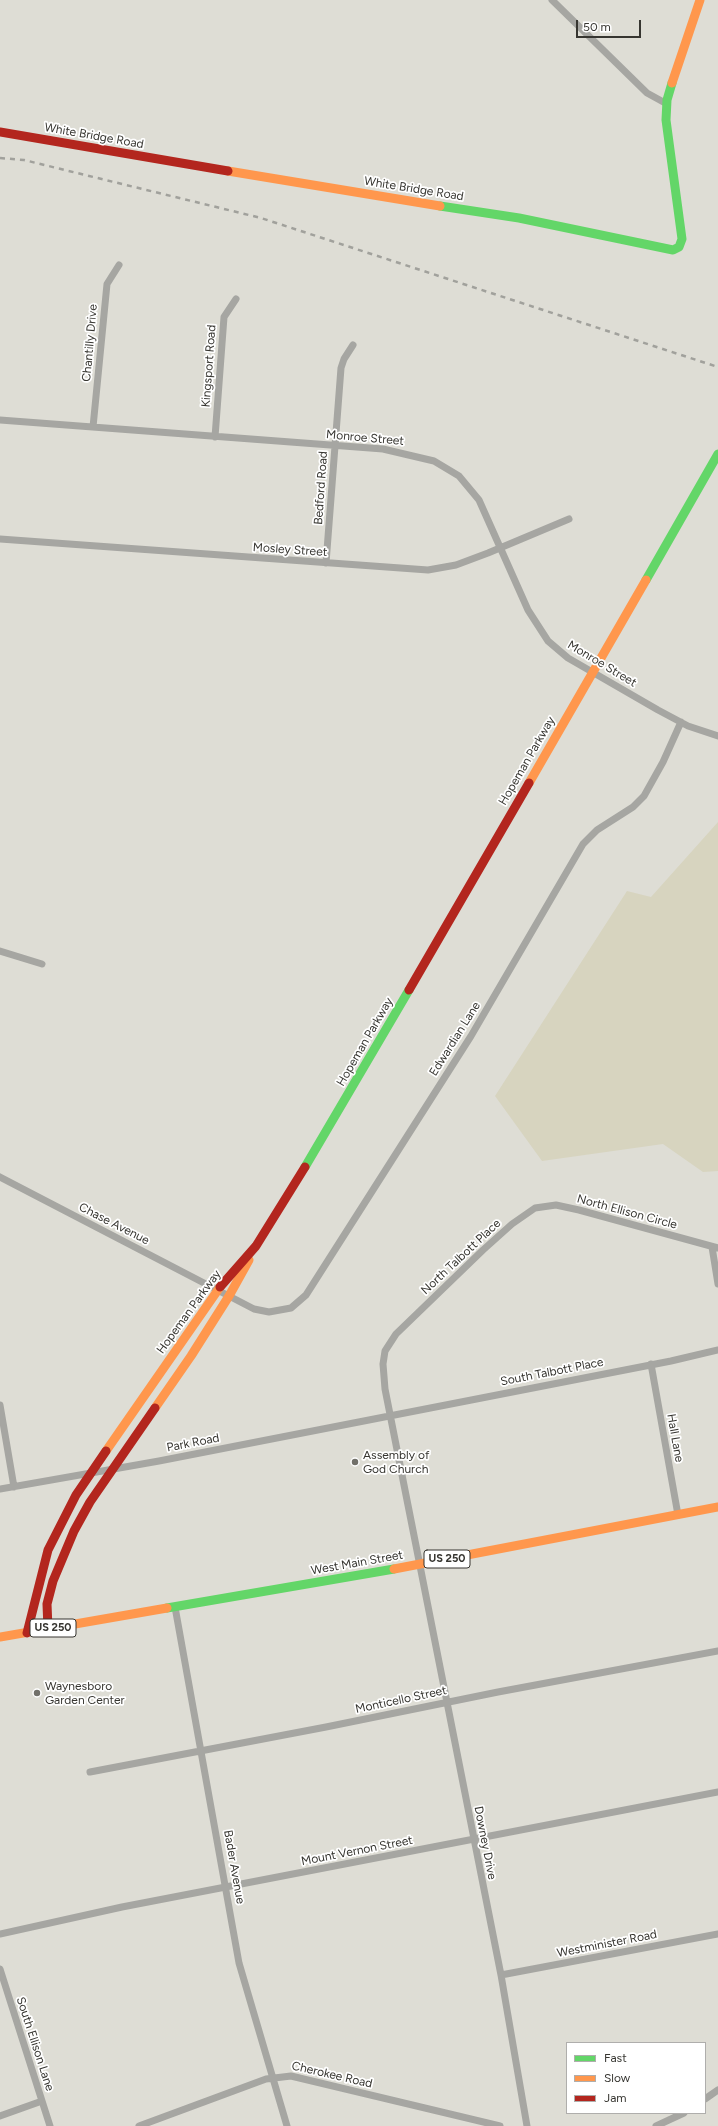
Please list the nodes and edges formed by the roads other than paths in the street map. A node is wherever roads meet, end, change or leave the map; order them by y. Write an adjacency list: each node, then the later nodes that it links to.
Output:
1 (552, 0): 3 (street)
2 (700, 0): 3 (main road)
3 (667, 104): 4 (main road, White Bridge Road)
4 (0, 132)
5 (119, 265): 9 (street, Chantilly Drive)
6 (236, 299): 10 (street, Kingsport Road)
7 (353, 345): 11 (street, Bedford Road)
8 (0, 420): 9 (street, Monroe Street)
9 (93, 427): 10 (street, Monroe Street)
10 (215, 437): 11 (street, Monroe Street)
11 (335, 446): 15 (street, Monroe Street); 16 (street, Bedford Road)
12 (718, 454): 17 (main road, Hopeman Parkway)
13 (569, 519): 15 (street, Mosley Street)
14 (0, 539): 16 (street, Mosley Street)
15 (501, 548): 16 (street, Mosley Street); 17 (street, Monroe Street)
16 (326, 563)
17 (592, 671): 18 (street, Monroe Street); 24 (main road, Hopeman Parkway)
18 (681, 722): 19 (street, Monroe Street); 28 (street, Edwardian Lane)
19 (718, 736)
20 (0, 951): 21 (street)
21 (42, 964)
22 (0, 1177): 27 (street, Chase Avenue)
23 (535, 1208): 25 (street, North Ellison Circle); 32 (street, North Talbott Place)
24 (256, 1246): 27 (main road, Hopeman Parkway); 28 (main road)
25 (715, 1248): 26 (street)
26 (718, 1284)
27 (217, 1290): 28 (street, Edwardian Lane); 34 (main road, Hopeman Parkway)
28 (229, 1296): 33 (main road)
29 (718, 1350): 30 (street, South Talbott Place)
30 (651, 1364): 32 (street, South Talbott Place); 38 (street, Hall Lane)
31 (0, 1405): 35 (street)
32 (390, 1415): 33 (street, Park Road); 39 (street, Downey Drive)
33 (111, 1470): 34 (street, Park Road); 41 (main road)
34 (92, 1473): 35 (street, Park Road); 42 (main road, Hopeman Parkway)
35 (14, 1487): 36 (street, Park Road)
36 (0, 1490)
37 (718, 1507): 38 (main road, West Main Street / US 250)
38 (678, 1516): 39 (main road, West Main Street / US 250)
39 (420, 1564): 40 (main road, West Main Street / US 250); 45 (street, Downey Drive)
40 (175, 1607): 41 (main road, West Main Street / US 250); 46 (street, Bader Avenue)
41 (48, 1629): 42 (main road, West Main Street / US 250)
42 (27, 1632): 43 (main road, West Main Street / US 250)
43 (0, 1637)
44 (718, 1651): 45 (street, Monticello Street)
45 (446, 1702): 46 (street, Monticello Street); 49 (street, Downey Drive)
46 (202, 1751): 47 (street, Monticello Street); 50 (street, Bader Avenue)
47 (90, 1772)
48 (718, 1792): 49 (street, Mount Vernon Street)
49 (473, 1839): 50 (street, Mount Vernon Street); 54 (street, Downey Drive)
50 (226, 1888): 51 (street, Mount Vernon Street); 55 (street, Bader Avenue)
51 (0, 1934)
52 (718, 1934): 54 (street, Westminister Road)
53 (0, 1970): 58 (street, South Ellison Lane)
54 (500, 1975): 65 (street, Downey Drive)
55 (273, 2077): 62 (street, Cherokee Road); 63 (street, Bader Avenue); 64 (street, Cherokee Road)
56 (718, 2090): 57 (street)
57 (706, 2098)
58 (42, 2101): 60 (street); 61 (street, South Ellison Lane)
59 (682, 2114): 66 (street)
60 (0, 2116)
61 (50, 2126)
62 (140, 2126)
63 (287, 2126)
64 (500, 2126)
65 (527, 2126)
66 (656, 2126)

